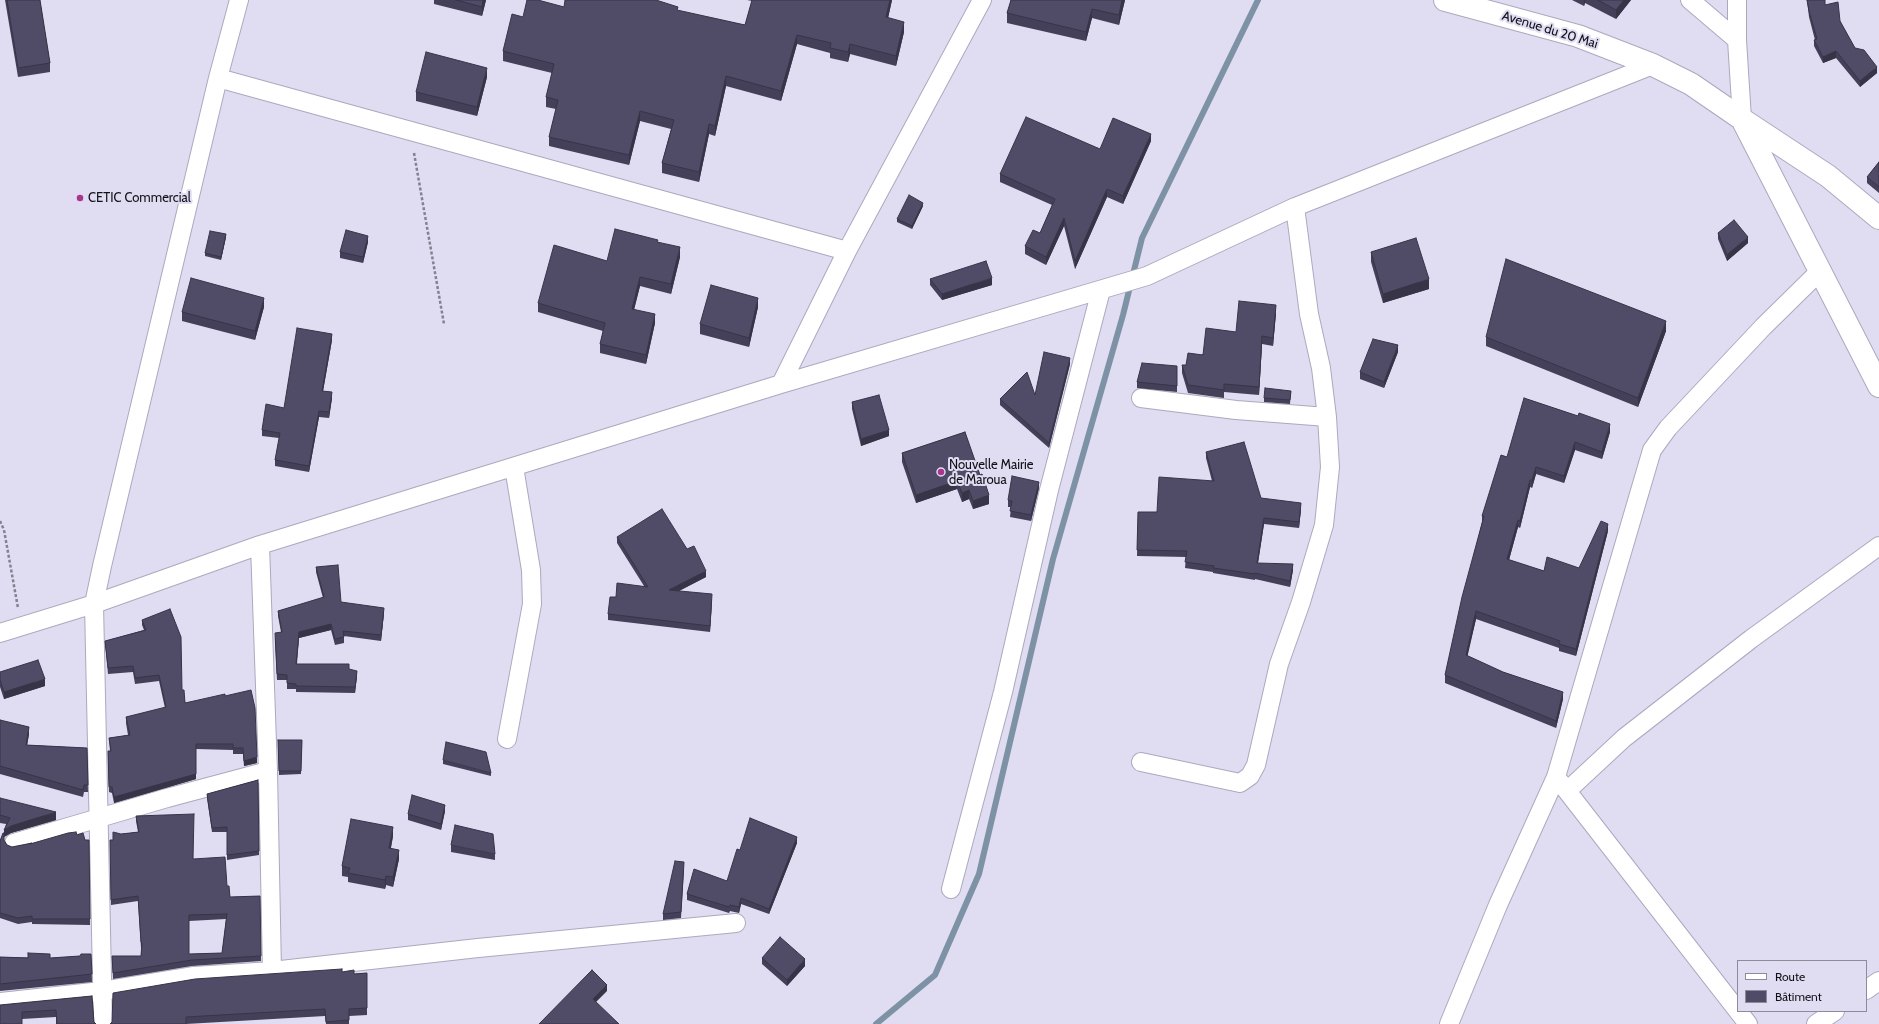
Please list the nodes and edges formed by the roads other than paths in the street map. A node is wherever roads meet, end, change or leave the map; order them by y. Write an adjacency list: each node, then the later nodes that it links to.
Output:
1 (239, 0): 8 (street)
2 (982, 0): 12 (street)
3 (1446, 0): 7 (street, Avenue du 20 Mai)
4 (1690, 0): 6 (street)
5 (1737, 0): 6 (street)
6 (1737, 40): 9 (street)
7 (1653, 65): 9 (street, Avenue du 20 Mai); 10 (street)
8 (218, 78): 12 (street); 22 (street)
9 (1742, 119): 11 (street, Avenue du 20 Mai); 13 (street)
10 (1295, 207): 14 (street); 18 (street)
11 (1879, 218)
12 (847, 251): 15 (street)
13 (1821, 270): 16 (street); 27 (street)
14 (1107, 289): 15 (street); 31 (street)
15 (781, 384): 19 (street)
16 (1879, 386)
17 (1141, 398): 18 (street)
18 (1327, 417): 25 (street)
19 (514, 467): 20 (street); 24 (street)
20 (260, 546): 22 (street); 26 (street)
21 (1879, 546): 28 (street)
22 (94, 604): 23 (street); 29 (street)
23 (0, 633)
24 (507, 740)
25 (1141, 762)
26 (268, 771): 29 (street); 33 (street)
27 (1556, 777): 28 (street); 42 (street)
28 (1567, 792): 38 (street)
29 (99, 819): 30 (street); 36 (street)
30 (14, 843)
31 (951, 889)
32 (736, 923): 33 (street)
33 (272, 971): 36 (street)
34 (1879, 982): 35 (street)
35 (1867, 989)
36 (102, 991): 37 (street); 41 (street)
37 (0, 1002)
38 (1737, 1010)
39 (1739, 1012): 43 (street)
40 (1834, 1012): 44 (street)
41 (103, 1024)
42 (1449, 1024)
43 (1748, 1024)
44 (1816, 1024)

